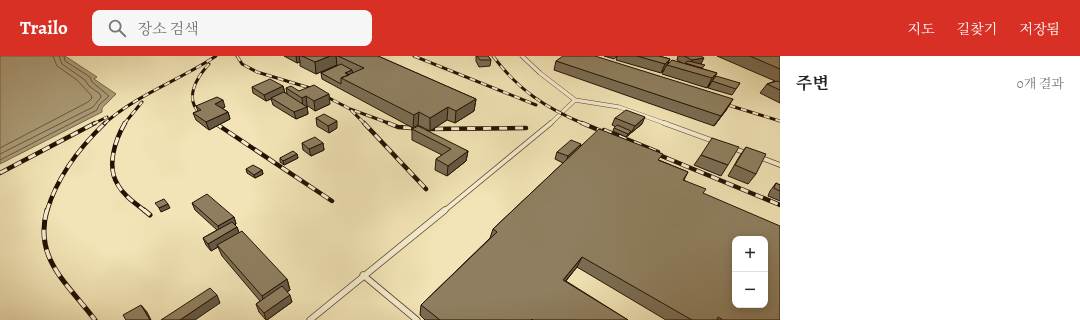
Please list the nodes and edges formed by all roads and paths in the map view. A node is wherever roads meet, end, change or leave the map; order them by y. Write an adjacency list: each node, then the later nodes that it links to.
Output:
1 (522, 56): 2 (lane)
2 (575, 100): 3 (lane); 6 (lane)
3 (721, 144)
4 (729, 146): 5 (lane)
5 (780, 165)
6 (363, 276): 7 (lane); 8 (lane)
7 (310, 320)
8 (417, 320)

